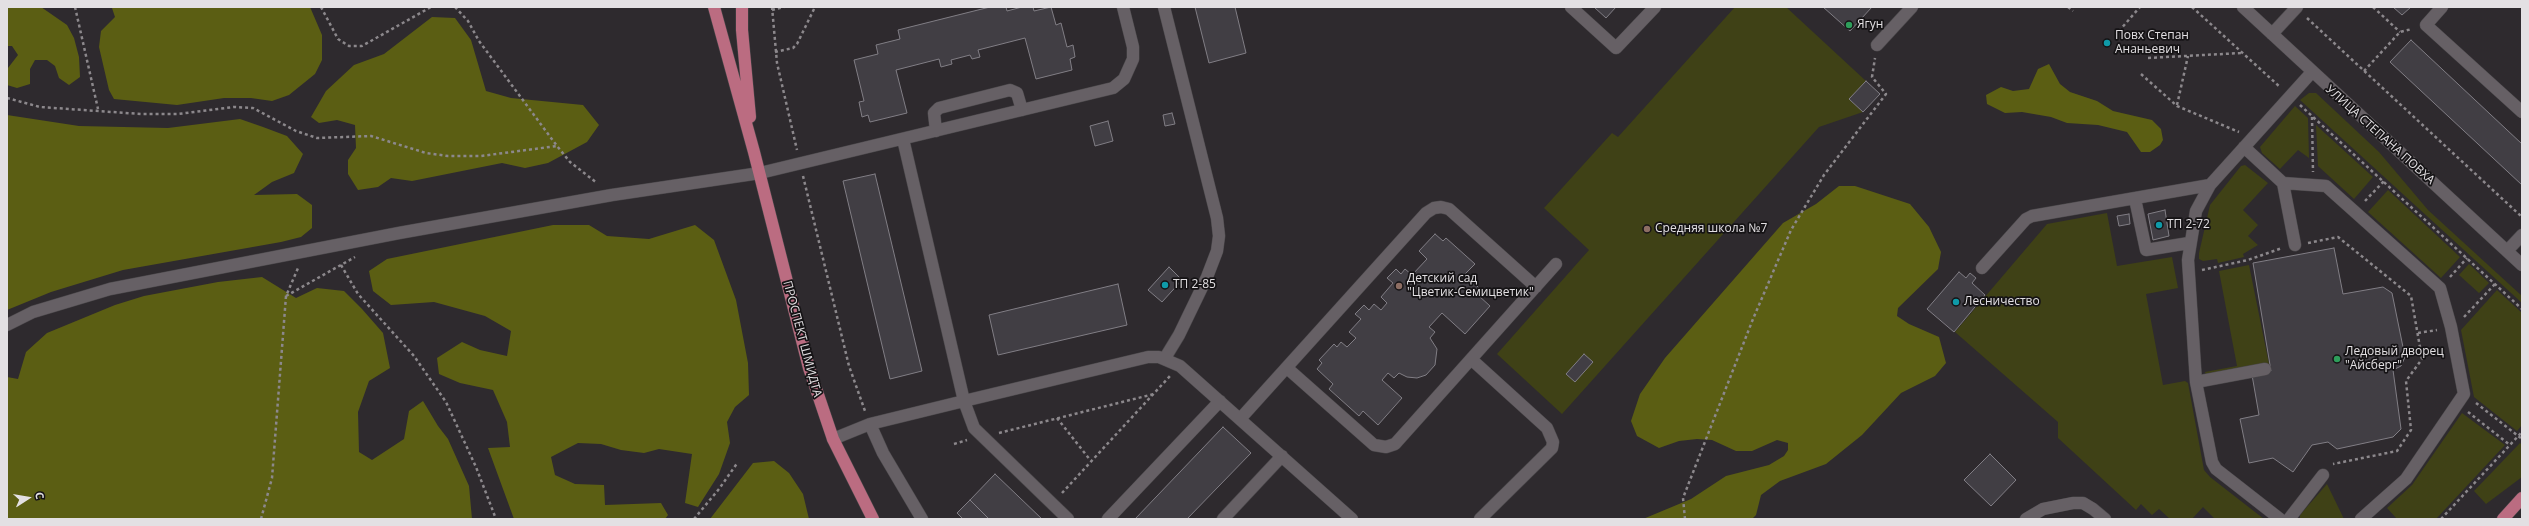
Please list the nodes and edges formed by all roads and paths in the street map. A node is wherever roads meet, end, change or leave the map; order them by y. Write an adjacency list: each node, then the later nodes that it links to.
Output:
1 (75, 7): 36 (path)
2 (321, 7): 3 (path)
3 (430, 7)
4 (455, 7): 43 (path)
5 (714, 7): 45 (main road, ПРОСПЕКТ ШМИДТА)
6 (742, 7): 45 (main road, ПРОСПЕКТ ШМИДТА)
7 (784, 7): 20 (path)
8 (815, 7): 26 (path)
9 (1123, 7): 37 (street)
10 (1164, 7): 73 (street)
11 (1571, 7): 12 (street)
12 (1655, 7)
13 (1912, 7): 25 (street)
14 (2068, 7): 22 (path)
15 (2140, 7): 23 (path)
16 (2192, 7): 27 (path)
17 (2242, 7): 24 (street, УЛИЦА СТЕПАНА ПОВХА)
18 (2373, 7): 30 (path)
19 (2442, 7): 38 (street)
20 (772, 8): 26 (path)
21 (2296, 8): 24 (street); 30 (path)
22 (2073, 11)
23 (2119, 31)
24 (2272, 34): 31 (street, УЛИЦА СТЕПАНА ПОВХА)
25 (1877, 45): 109 (path)
26 (775, 52): 46 (path)
27 (2242, 53): 28 (path); 33 (path)
28 (2188, 56): 29 (path); 35 (path)
29 (2148, 58)
30 (2364, 71): 55 (path)
31 (2312, 72): 33 (street); 60 (street, УЛИЦА СТЕПАНА ПОВХА)
32 (2141, 74): 35 (path)
33 (2290, 96): 39 (path); 41 (street)
34 (7, 98): 36 (path)
35 (2177, 106): 41 (path)
36 (98, 109): 43 (path)
37 (1022, 110): 40 (street); 40 (street)
38 (2522, 112)
39 (2312, 116): 48 (path); 51 (path)
40 (936, 131): 42 (street)
41 (2252, 138): 44 (street)
42 (903, 139): 46 (street); 81 (street)
43 (557, 146): 52 (path)
44 (2244, 147): 49 (street); 50 (street)
45 (754, 152): 47 (main road, ПРОСПЕКТ ШМИДТА)
46 (801, 165): 47 (street); 85 (path)
47 (760, 173): 52 (street); 89 (main road, ПРОСПЕКТ ШМИДТА)
48 (2384, 181): 54 (path); 62 (path)
49 (2283, 183): 51 (street); 58 (street)
50 (2210, 185): 53 (street); 57 (street)
51 (2313, 185): 54 (street)
52 (612, 195): 59 (street)
53 (2135, 199): 57 (street); 66 (street)
54 (2355, 211): 69 (street)
55 (2522, 217)
56 (2522, 235): 60 (street)
57 (2189, 243): 67 (street)
58 (2295, 245): 67 (path); 96 (path)
59 (305, 251): 70 (path); 72 (street)
60 (2507, 251): 64 (street, УЛИЦА СТЕПАНА ПОВХА)
61 (361, 254): 65 (path)
62 (2467, 258): 69 (path); 71 (path)
63 (1556, 264): 68 (street)
64 (2521, 264)
65 (341, 265): 70 (path); 100 (path)
66 (1982, 268)
67 (2188, 273): 78 (street)
68 (1536, 287): 74 (street); 76 (street)
69 (2440, 288): 80 (street)
70 (286, 296): 99 (path)
71 (2522, 309)
72 (7, 325)
73 (1165, 358): 75 (street); 81 (street)
74 (1471, 360): 76 (street); 108 (street)
75 (1180, 366): 79 (path); 82 (street)
76 (1287, 368): 84 (street)
77 (2265, 369): 78 (street)
78 (2196, 382): 112 (street)
79 (1154, 394): 83 (path); 94 (path)
80 (2461, 399): 87 (path); 92 (path); 114 (street)
81 (964, 401): 85 (street); 88 (street)
82 (1220, 401): 84 (street); 105 (street)
83 (1057, 418): 88 (path); 94 (path)
84 (1240, 419): 93 (street)
85 (870, 424): 89 (street); 103 (street)
86 (2522, 432): 87 (path)
87 (2518, 436): 90 (path); 92 (path)
88 (983, 437): 91 (path); 98 (street)
89 (833, 439): 102 (main road, ПРОСПЕКТ ШМИДТА)
90 (2522, 440)
91 (954, 444)
92 (2510, 445): 115 (path)
93 (1282, 456): 106 (street); 107 (street)
94 (1091, 461): 98 (path)
95 (738, 462): 101 (path)
96 (2324, 475): 113 (street)
97 (2522, 498): 116 (main road)
98 (1052, 504): 104 (street)
99 (261, 519)
100 (496, 519)
101 (694, 519)
102 (873, 519)
103 (922, 519)
104 (1068, 519)
105 (1108, 519)
106 (1223, 519)
107 (1352, 519)
108 (1480, 519)
109 (1685, 519)
110 (2026, 519): 111 (street)
111 (2105, 519)
112 (2280, 519)
113 (2288, 519)
114 (2361, 519)
115 (2441, 519)
116 (2503, 519)

